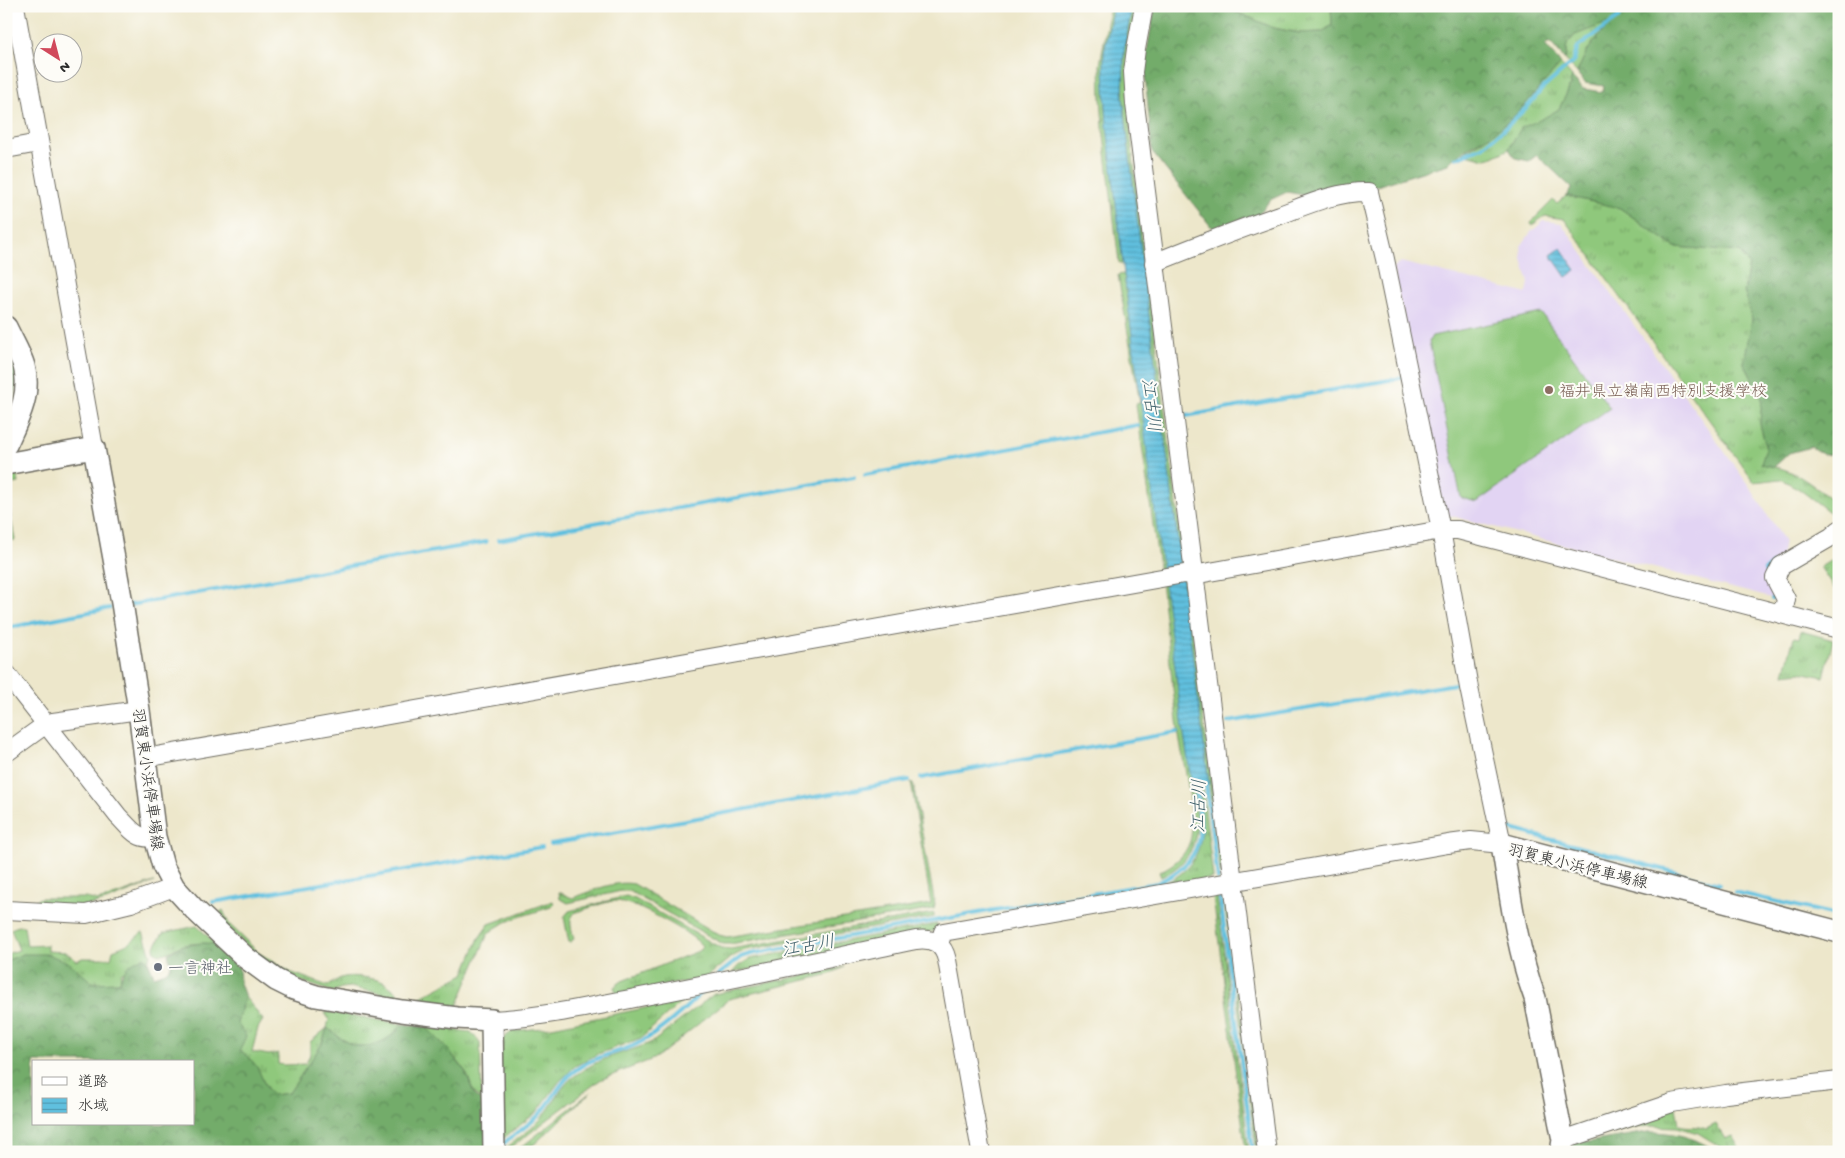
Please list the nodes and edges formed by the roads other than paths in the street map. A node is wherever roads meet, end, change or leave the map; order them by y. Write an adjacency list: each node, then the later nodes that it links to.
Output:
1 (15, 6): 3 (street)
2 (1144, 6): 5 (street)
3 (39, 143): 4 (street); 8 (street)
4 (6, 149)
5 (1154, 263): 10 (street); 12 (street)
6 (6, 327): 7 (main road)
7 (6, 445)
8 (94, 448): 9 (main road); 16 (main road, 羽賀東小浜停車場線)
9 (6, 463)
10 (1440, 530): 12 (street); 13 (street); 21 (street)
11 (1839, 530): 13 (street)
12 (1189, 574): 19 (street); 22 (street)
13 (1789, 616): 14 (street)
14 (1839, 629)
15 (6, 673): 17 (street)
16 (138, 710): 17 (street); 19 (main road, 羽賀東小浜停車場線)
17 (47, 724): 18 (street); 20 (street)
18 (6, 753)
19 (145, 758): 20 (main road, 羽賀東小浜停車場線)
20 (155, 837): 23 (main road, 羽賀東小浜停車場線)
21 (1502, 844): 22 (street); 25 (main road, 羽賀東小浜停車場線); 29 (main road, 羽賀東小浜停車場線)
22 (1224, 882): 26 (street); 32 (street)
23 (174, 887): 24 (street); 27 (main road, 羽賀東小浜停車場線)
24 (6, 910)
25 (1839, 932)
26 (939, 944): 27 (street); 31 (street)
27 (492, 1020): 30 (main road)
28 (1839, 1081): 29 (street)
29 (1562, 1146)
30 (494, 1147)
31 (981, 1152)
32 (1267, 1152)

